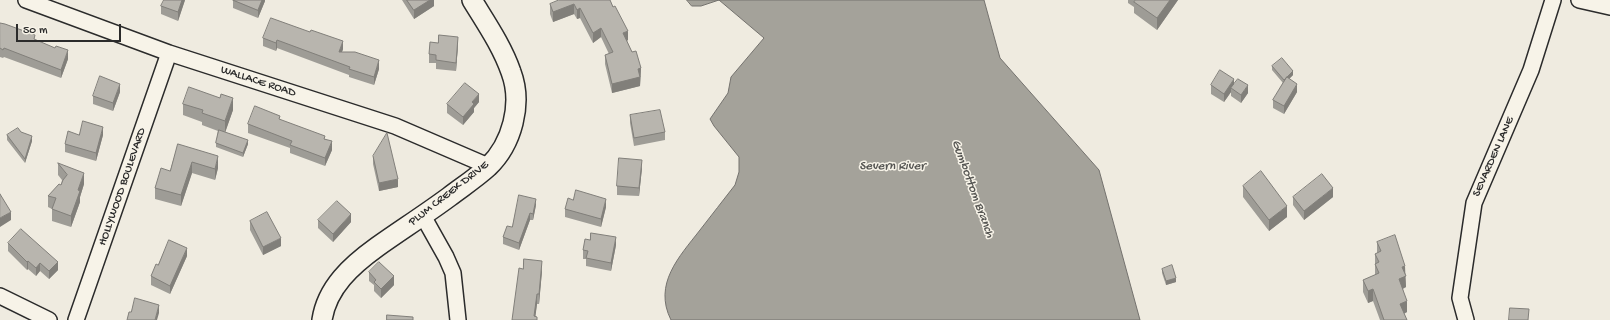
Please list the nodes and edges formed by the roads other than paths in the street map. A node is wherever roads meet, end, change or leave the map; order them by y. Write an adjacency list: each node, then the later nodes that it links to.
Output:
1 (26, 0): 6 (street, WALLACE ROAD)
2 (472, 0): 7 (street, PLUM CREEK DRIVE)
3 (1553, 0): 14 (street, SEVARDEN LANE)
4 (1579, 0): 5 (street)
5 (1610, 7)
6 (169, 53): 7 (street, WALLACE ROAD); 11 (street, HOLLYWOOD BOULEVARD)
7 (488, 166): 8 (street, PLUM CREEK DRIVE)
8 (423, 216): 12 (street, PLUM CREEK DRIVE); 13 (street)
9 (0, 296): 10 (street)
10 (49, 320)
11 (76, 320)
12 (322, 320)
13 (458, 320)
14 (1466, 320)

